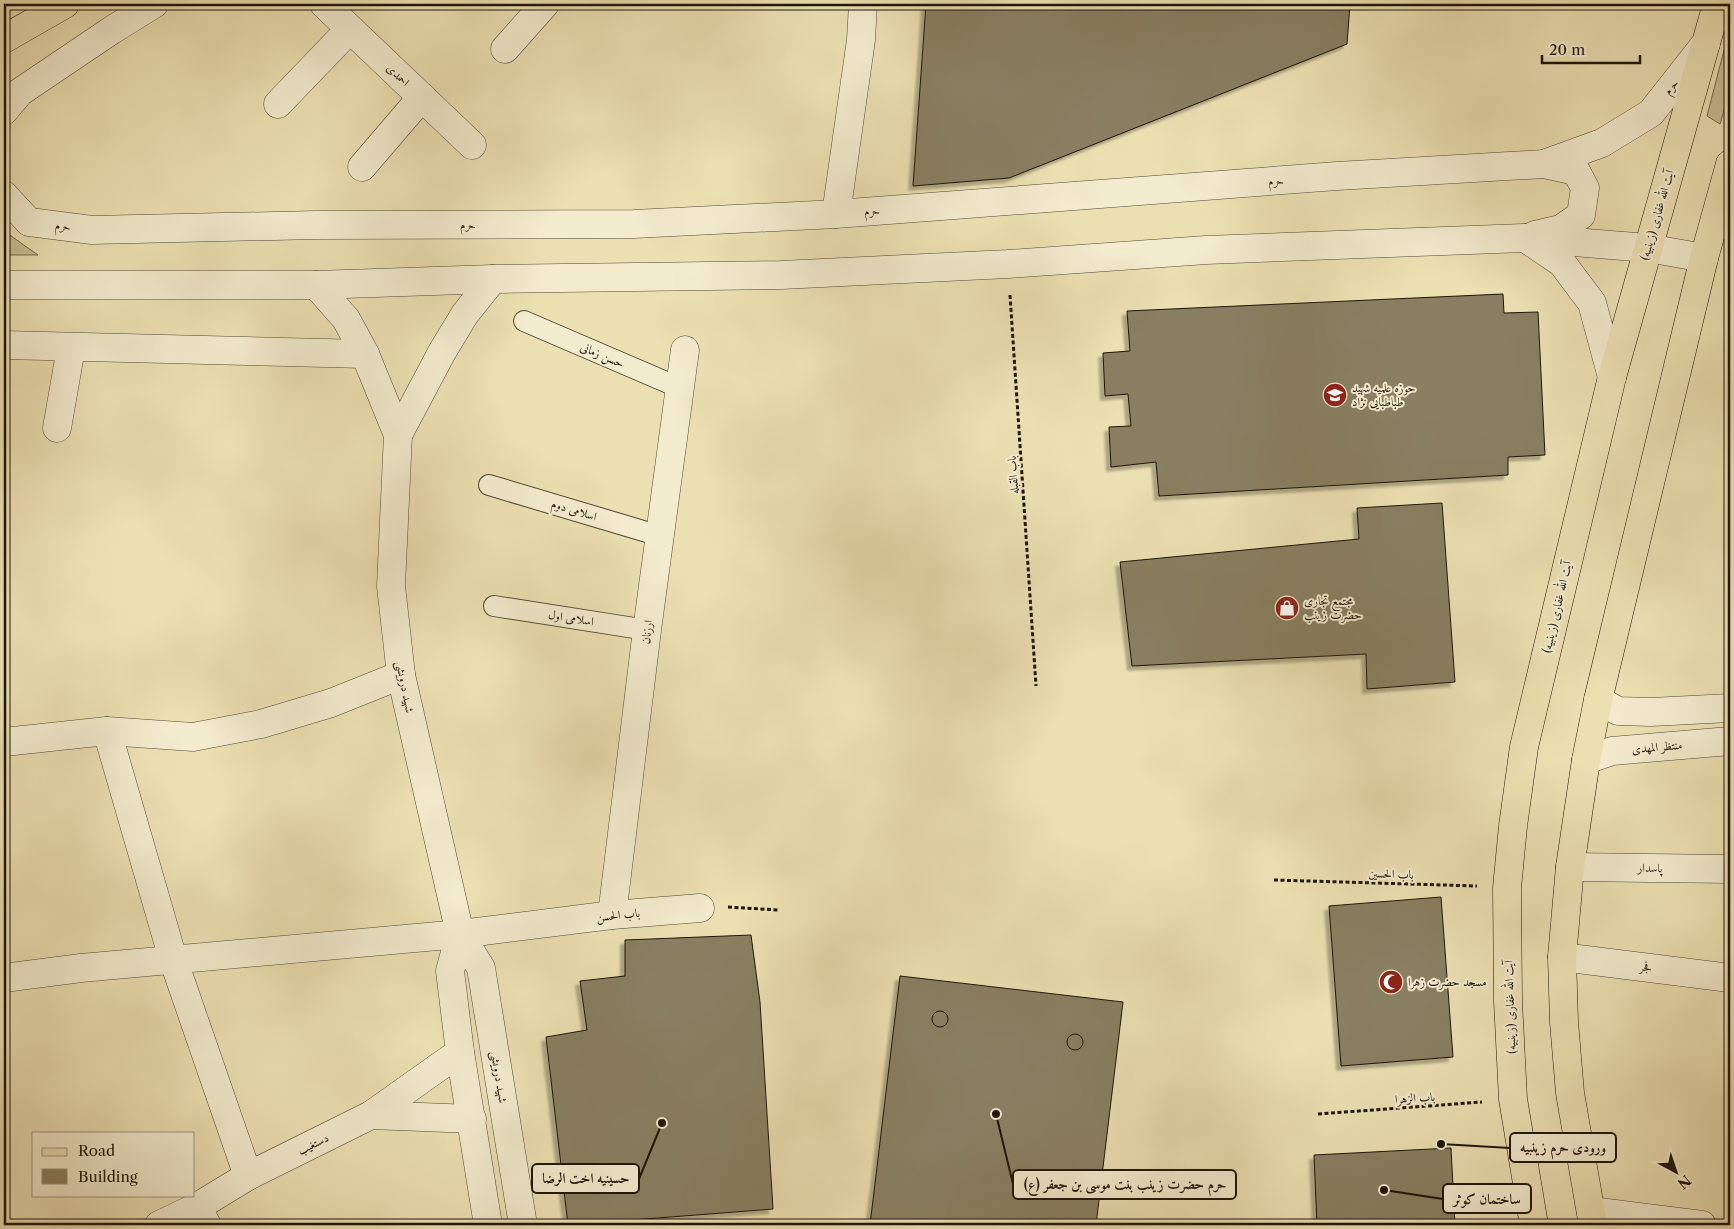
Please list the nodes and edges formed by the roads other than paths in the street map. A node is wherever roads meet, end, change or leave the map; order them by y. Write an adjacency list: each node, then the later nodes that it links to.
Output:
1 (65, 4): 8 (main road)
2 (154, 4): 12 (street)
3 (324, 4): 7 (street, احمدی)
4 (544, 4): 10 (street)
5 (863, 4): 20 (street)
6 (1717, 4): 9 (main road, آیت الله غفاری (زینبیه))
7 (350, 29): 11 (street, احمدی); 13 (street)
8 (4, 39)
9 (1706, 44): 15 (street, حرم); 23 (main road, آیت الله غفاری (زینبیه))
10 (505, 49)
11 (422, 97): 14 (street, احمدی); 17 (street)
12 (12, 102)
13 (278, 104)
14 (472, 145)
15 (1544, 164): 20 (street, حرم); 22 (street)
16 (1730, 164): 24 (main road)
17 (362, 168)
18 (4, 195): 21 (street)
19 (4, 208): 21 (street)
20 (836, 214): 21 (street, حرم)
21 (29, 222)
22 (1524, 238): 23 (street); 25 (street); 33 (street)
23 (1648, 248): 24 (street); 33 (main road, آیت الله غفاری (زینبیه))
24 (1704, 258): 42 (main road)
25 (493, 279): 27 (street); 36 (street, شهید درویشی)
26 (4, 285): 27 (street)
27 (316, 285): 32 (street, شهید درویشی)
28 (524, 321): 34 (lane, حسن زمانی)
29 (4, 345): 30 (street)
30 (71, 348): 32 (street); 35 (street)
31 (685, 350): 34 (street, ارزنان)
32 (366, 354): 36 (street, شهید درویشی)
33 (1612, 377): 68 (main road, آیت الله غفاری (زینبیه))
34 (680, 388): 38 (street, ارزنان)
35 (57, 428)
36 (398, 435): 41 (street, شهید درویشی)
37 (489, 484): 38 (lane, اسلامی دوم)
38 (660, 536): 40 (street, ارزنان)
39 (494, 606): 40 (lane, اسلامی اول)
40 (647, 630): 53 (street, ارزنان)
41 (401, 675): 45 (street); 54 (street, شهید درویشی)
42 (1598, 700): 44 (street); 49 (main road)
43 (1730, 708): 44 (street)
44 (1651, 712): 48 (street)
45 (107, 731): 47 (street); 56 (street)
46 (1730, 741): 48 (street, منتظر المهدی)
47 (4, 742)
48 (1650, 747): 49 (street, منتظر المهدی)
49 (1586, 760): 50 (main road)
50 (1570, 866): 51 (street, پاسدار); 55 (main road)
51 (1730, 869)
52 (700, 908): 53 (street, باب الحسن)
53 (612, 915): 54 (street, باب الحسن)
54 (460, 934): 56 (street, باب الحسن); 59 (street, شهید درویشی); 67 (street, شهید درویشی)
55 (1562, 956): 58 (street, فجر); 64 (main road)
56 (173, 959): 57 (street, باب الحسن); 62 (street)
57 (4, 978)
58 (1730, 978)
59 (460, 1052): 60 (street, دستغیب); 61 (street, شهید درویشی)
60 (371, 1116): 61 (street); 62 (street, دستغیب)
61 (472, 1119): 66 (street, شهید درویشی)
62 (248, 1176): 63 (street, دستغیب)
63 (202, 1216): 65 (street, دستغیب)
64 (1592, 1218): 69 (street)
65 (159, 1225)
66 (488, 1225)
67 (524, 1225)
68 (1534, 1225)
69 (1702, 1225)

